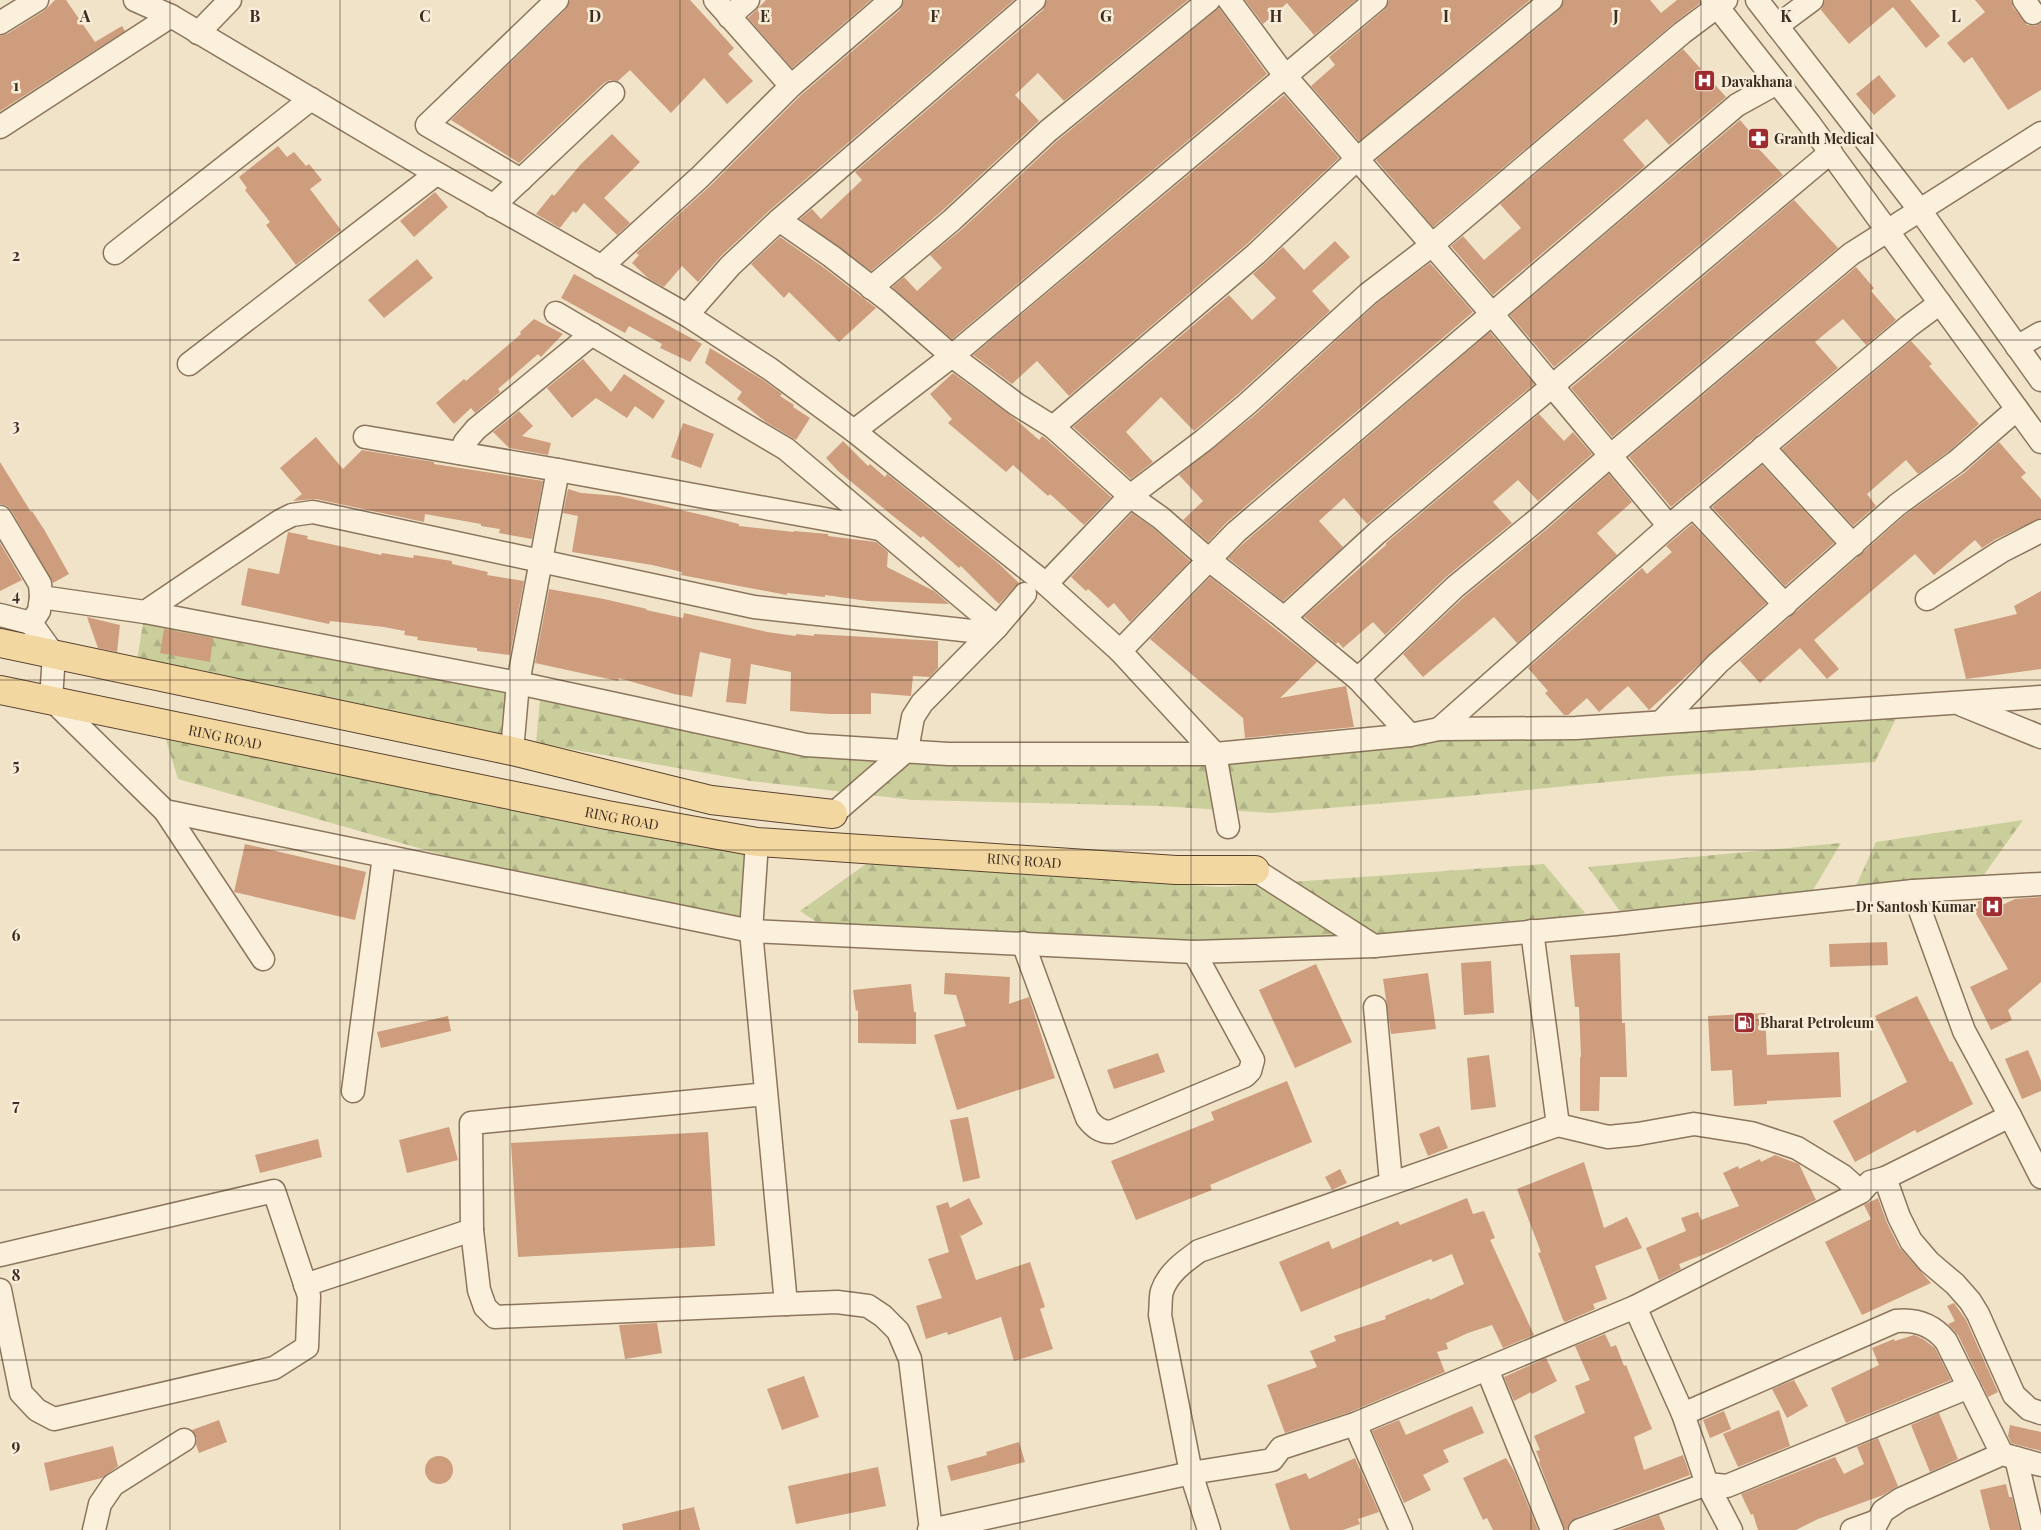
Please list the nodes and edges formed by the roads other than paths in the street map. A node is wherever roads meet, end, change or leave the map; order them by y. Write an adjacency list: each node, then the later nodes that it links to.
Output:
1 (37, 0): 17 (street)
2 (135, 0): 16 (street)
3 (230, 0): 19 (street)
4 (558, 0): 25 (street)
5 (748, 0): 15 (street)
6 (891, 0): 22 (street)
7 (1034, 0): 35 (street)
8 (1209, 0): 40 (street)
9 (1229, 0): 20 (street)
10 (1376, 0): 20 (street)
11 (1551, 0): 30 (street)
12 (1757, 0): 18 (street)
13 (1812, 0): 18 (street)
14 (1719, 2): 21 (street); 37 (street)
15 (722, 8): 22 (street)
16 (170, 16): 19 (street); 26 (street)
17 (0, 23)
18 (1777, 26): 34 (street)
19 (198, 32): 24 (street)
20 (1286, 77): 30 (street); 48 (street)
21 (1778, 83): 29 (street); 44 (street)
22 (791, 86): 39 (street)
23 (613, 93): 32 (street)
24 (311, 99): 28 (street); 38 (street)
25 (427, 125): 28 (street); 32 (street)
26 (0, 127)
27 (2041, 133): 34 (street)
28 (399, 151): 31 (street)
29 (1831, 152): 36 (street); 51 (street)
30 (1357, 159): 37 (street); 53 (street)
31 (436, 174): 33 (street); 49 (street)
32 (521, 180): 33 (street)
33 (493, 206): 39 (street)
34 (1919, 210): 36 (street); 47 (street)
35 (779, 220): 40 (street); 43 (street)
36 (1887, 230): 41 (street); 59 (street)
37 (1432, 245): 44 (street); 61 (street)
38 (116, 253)
39 (601, 267): 43 (street)
40 (871, 288): 48 (street)
41 (1940, 303): 52 (street); 57 (street)
42 (556, 312): 46 (street)
43 (688, 315): 54 (street)
44 (1492, 315): 51 (street); 68 (street)
45 (2041, 333): 47 (street)
46 (592, 334): 58 (street); 65 (street)
47 (2017, 347): 50 (street)
48 (952, 356): 53 (street); 54 (street)
49 (189, 364)
50 (2041, 380)
51 (1552, 386): 59 (street); 77 (street)
52 (2017, 409): 56 (street); 67 (street)
53 (1053, 427): 61 (street)
54 (854, 431): 70 (street)
55 (364, 437): 58 (street)
56 (2041, 442)
57 (1764, 447): 62 (street); 67 (street)
58 (460, 453): 60 (street)
59 (1610, 456): 64 (street); 83 (street)
60 (558, 470): 65 (street); 69 (street)
61 (1130, 496): 68 (street); 70 (street)
62 (1693, 506): 64 (street); 74 (street)
63 (0, 517): 72 (street)
64 (1669, 526): 90 (street)
65 (882, 530): 79 (street)
66 (2041, 530): 73 (street)
67 (1853, 545): 74 (street)
68 (1209, 560): 77 (street); 81 (street)
69 (541, 561): 75 (street); 79 (street); 84 (street)
70 (1046, 584): 81 (street)
71 (1026, 594): 79 (street)
72 (41, 597): 75 (street); 78 (street)
73 (1927, 599)
74 (1785, 605): 89 (street)
75 (144, 612): 84 (street)
76 (0, 615): 78 (street)
77 (1284, 618): 83 (street)
78 (31, 623): 82 (street)
79 (994, 630): 93 (street)
80 (0, 643): 82 (main road)
81 (1120, 651): 95 (street)
82 (54, 655): 87 (street); 94 (main road)
83 (1358, 679): 91 (street)
84 (518, 683): 93 (street); 94 (street)
85 (0, 690): 87 (main road, RING ROAD)
86 (2041, 697): 88 (street)
87 (51, 699): 96 (street); 99 (main road, RING ROAD)
88 (1957, 702): 89 (street); 92 (street)
89 (1660, 722): 90 (street)
90 (1439, 729): 91 (street)
91 (1410, 735): 95 (street)
92 (2041, 738)
93 (907, 750): 95 (street); 97 (street)
94 (512, 751): 97 (main road)
95 (1215, 754): 98 (street)
96 (165, 811): 100 (street); 109 (street)
97 (833, 814)
98 (1228, 828)
99 (757, 842): 101 (main road, RING ROAD); 104 (street)
100 (384, 856): 104 (street); 111 (street)
101 (1255, 870): 107 (street)
102 (2041, 884): 103 (street)
103 (1913, 891): 105 (street); 113 (street)
104 (751, 931): 106 (street); 112 (street)
105 (1532, 931): 107 (street); 114 (street)
106 (1023, 943): 108 (street); 108 (street)
107 (1374, 946): 108 (street)
108 (1194, 952)
109 (264, 959)
110 (1376, 1006): 117 (street)
111 (353, 1091)
112 (766, 1094): 119 (street); 123 (street)
113 (2010, 1116): 115 (street); 116 (street)
114 (1558, 1125): 117 (street); 118 (street)
115 (2041, 1177)
116 (1885, 1178): 118 (street); 127 (street)
117 (1391, 1182): 133 (street)
118 (1861, 1192): 124 (street)
119 (472, 1230): 121 (street); 123 (street)
120 (0, 1255): 121 (street)
121 (305, 1285): 122 (street)
122 (0, 1290)
123 (786, 1304): 137 (street)
124 (1635, 1307): 125 (street); 128 (street)
125 (1487, 1369): 129 (street); 140 (street)
126 (1969, 1387): 128 (street); 131 (street); 134 (street)
127 (2041, 1413)
128 (1683, 1414): 134 (street)
129 (1355, 1424): 133 (street); 139 (street)
130 (184, 1440): 136 (street)
131 (2009, 1456): 132 (street); 135 (street); 144 (street)
132 (2041, 1465)
133 (1191, 1473): 137 (street); 138 (street)
134 (1707, 1484): 141 (street); 142 (street)
135 (1875, 1526): 143 (street)
136 (94, 1530)
137 (930, 1530)
138 (1209, 1530)
139 (1401, 1530)
140 (1552, 1530)
141 (1580, 1530)
142 (1731, 1530)
143 (1852, 1530)
144 (2033, 1530)

